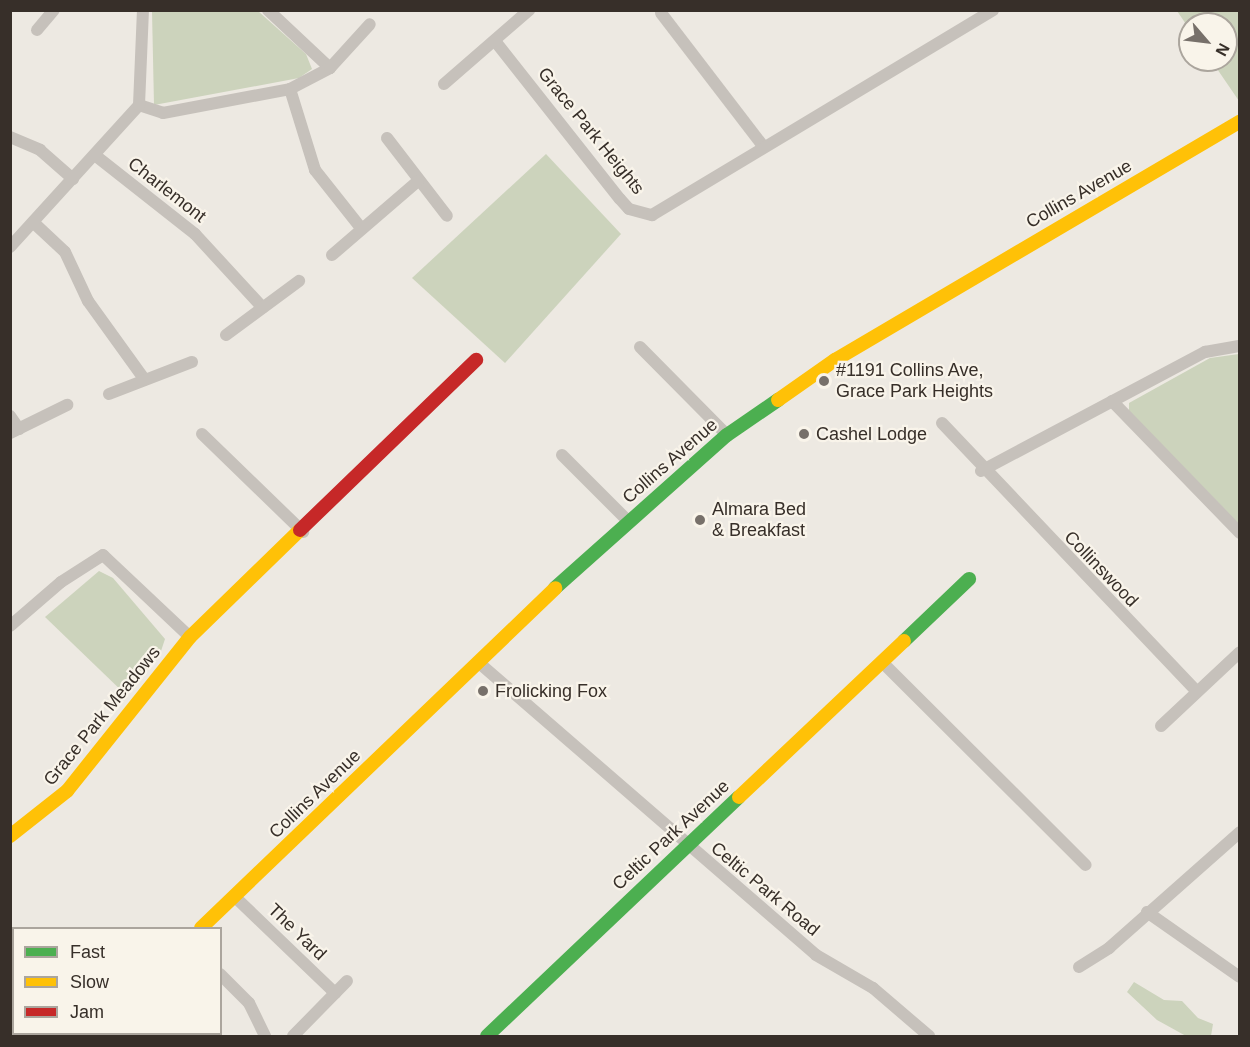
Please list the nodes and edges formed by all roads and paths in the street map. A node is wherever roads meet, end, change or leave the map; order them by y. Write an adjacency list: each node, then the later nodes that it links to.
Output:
1 (143, 10): 13 (street)
2 (268, 10): 10 (street)
3 (529, 10): 9 (street)
4 (993, 10): 17 (street, Grace Park Heights)
5 (661, 13): 17 (street)
6 (55, 16): 8 (street)
7 (370, 24): 10 (street)
8 (37, 30)
9 (495, 41): 11 (street); 17 (street, Grace Park Heights)
10 (330, 68): 12 (street)
11 (444, 84)
12 (290, 89): 13 (street); 23 (street)
13 (139, 105): 18 (street)
14 (1239, 121): 41 (street, Collins Avenue)
15 (10, 138): 19 (street)
16 (387, 138): 20 (street)
17 (764, 147)
18 (96, 156): 19 (street); 27 (street, Charlemont)
19 (73, 180): 22 (street)
20 (418, 181): 21 (street); 23 (street)
21 (447, 216)
22 (34, 223): 24 (street); 33 (street)
23 (361, 228): 25 (street)
24 (10, 247)
25 (332, 255)
26 (299, 281): 27 (street)
27 (263, 308): 28 (street)
28 (226, 335)
29 (1239, 346): 35 (street)
30 (640, 347): 41 (street)
31 (476, 360): 45 (street, Grace Park Meadows)
32 (192, 362): 33 (street)
33 (145, 380): 34 (street)
34 (109, 394)
35 (1112, 400): 43 (street); 46 (street)
36 (67, 405): 39 (street)
37 (10, 416): 39 (street)
38 (942, 423): 43 (street, Collinswood)
39 (15, 431)
40 (202, 434): 45 (street)
41 (727, 435): 44 (street, Collins Avenue)
42 (562, 455): 44 (street)
43 (981, 471): 53 (street, Collinswood)
44 (628, 520): 51 (street, Collins Avenue)
45 (303, 532): 49 (street, Grace Park Meadows)
46 (1239, 533)
47 (969, 579): 52 (street, Celtic Park Avenue)
48 (10, 626): 49 (street)
49 (190, 637): 56 (street, Grace Park Meadows)
50 (1239, 652): 53 (street)
51 (478, 662): 57 (street, Celtic Park Road); 59 (street, Collins Avenue)
52 (883, 663): 57 (street, Celtic Park Avenue); 58 (street)
53 (1196, 692): 54 (street)
54 (1161, 726)
55 (1239, 832): 60 (street)
56 (10, 836)
57 (686, 845): 69 (street, Celtic Park Avenue); 70 (street, Celtic Park Road)
58 (1086, 865)
59 (235, 897): 61 (street, Collins Avenue); 66 (street, The Yard)
60 (1148, 912): 62 (street); 64 (street)
61 (202, 927)
62 (1079, 967)
63 (222, 976): 67 (street)
64 (1239, 977)
65 (347, 981): 66 (street)
66 (335, 993): 68 (street)
67 (265, 1036)
68 (293, 1036)
69 (487, 1036)
70 (929, 1036)

